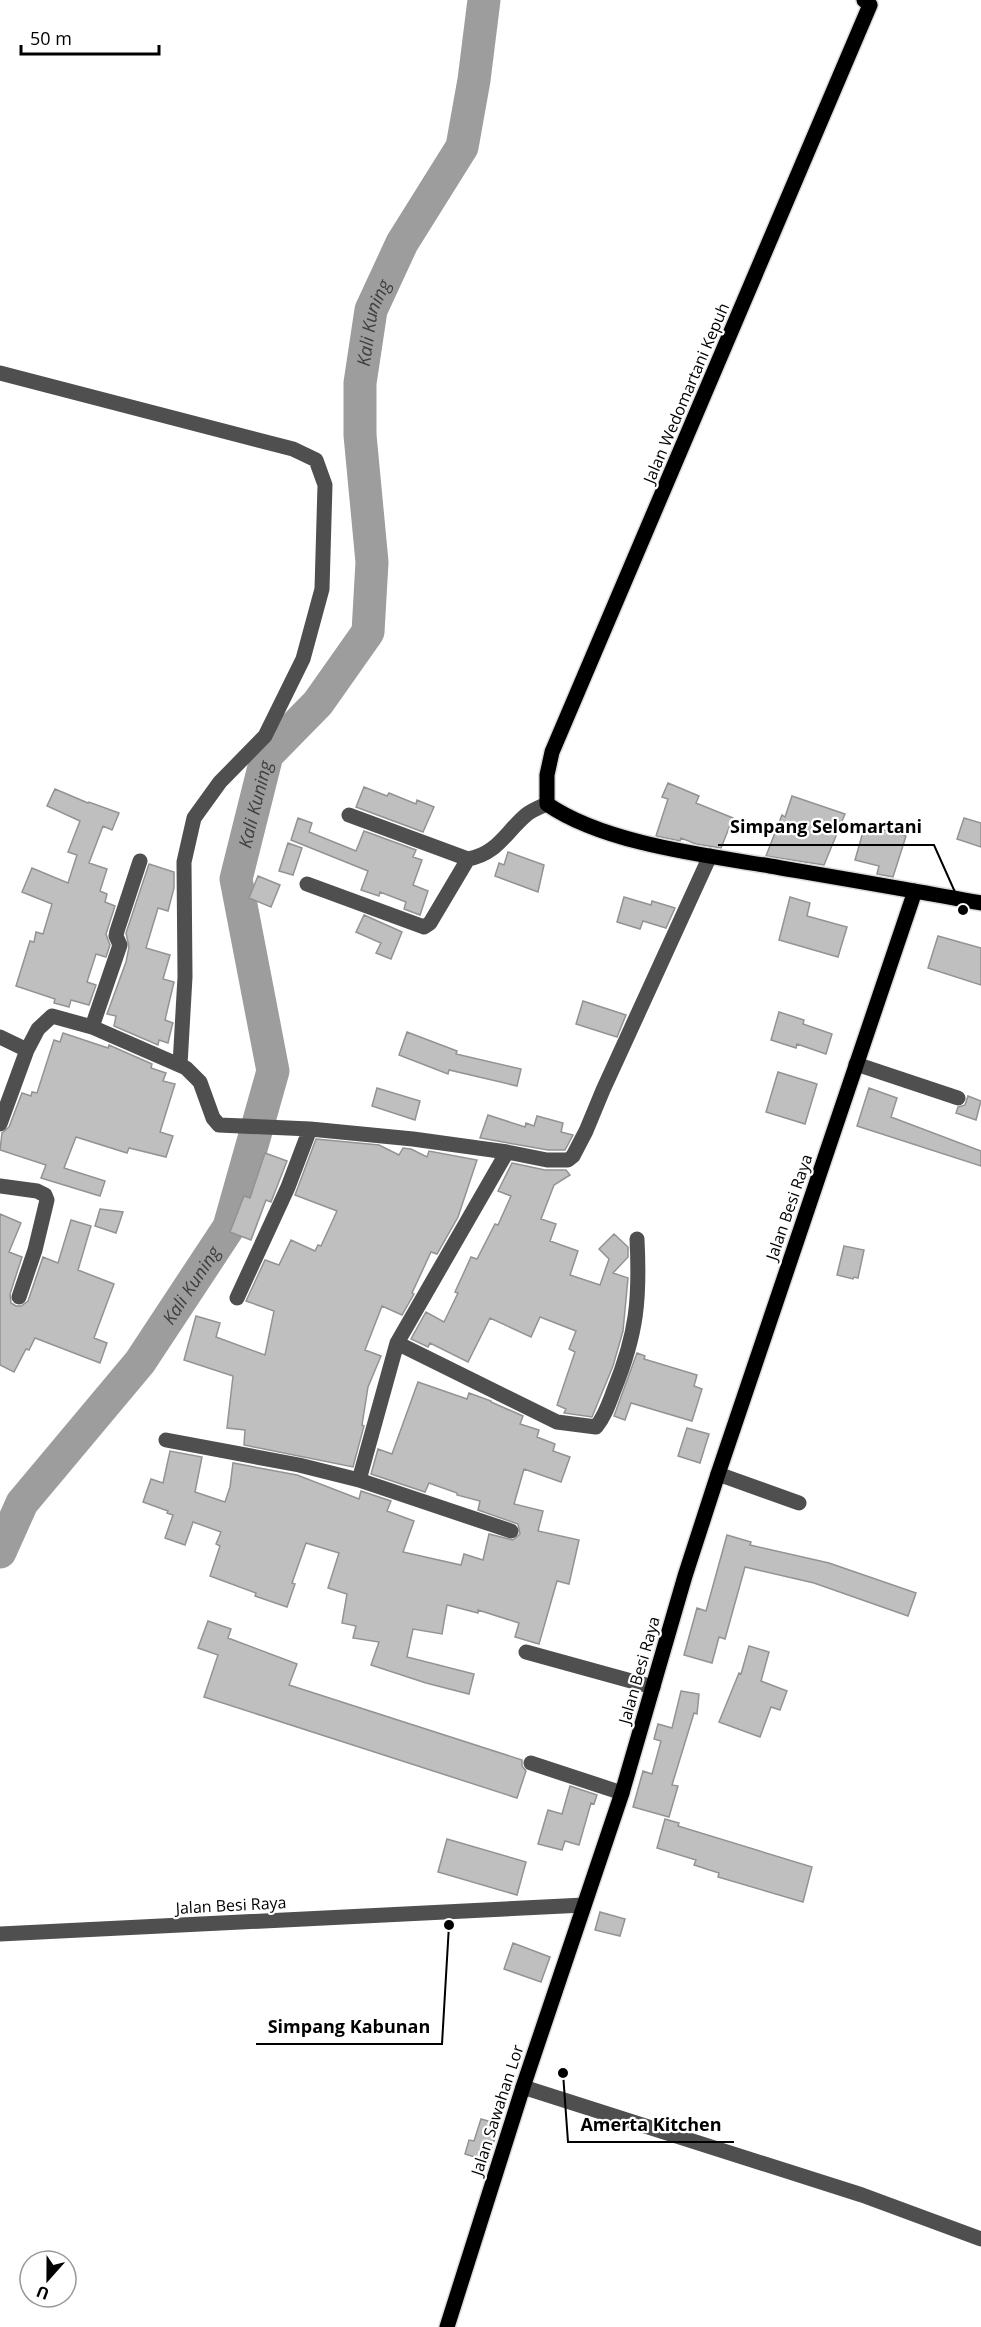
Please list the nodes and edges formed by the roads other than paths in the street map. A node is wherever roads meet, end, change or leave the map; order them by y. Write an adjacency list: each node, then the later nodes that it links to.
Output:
1 (869, 2): 3 (main road, Jalan Wedomartani Kepuh)
2 (0, 373): 15 (street)
3 (547, 804): 5 (main road); 6 (street)
4 (350, 815): 6 (street)
5 (710, 856): 9 (main road); 19 (street)
6 (468, 860): 8 (street)
7 (140, 861): 11 (street)
8 (307, 884)
9 (915, 891): 10 (main road); 14 (main road, Jalan Besi Raya)
10 (981, 903)
11 (92, 1027): 13 (street); 15 (street)
12 (0, 1037): 13 (street)
13 (27, 1050): 17 (street)
14 (856, 1064): 16 (street); 26 (main road, Jalan Besi Raya)
15 (180, 1065): 18 (street)
16 (958, 1098)
17 (0, 1124)
18 (310, 1129): 19 (street); 23 (street)
19 (507, 1152): 24 (street)
20 (0, 1186): 22 (street)
21 (637, 1239): 24 (street)
22 (19, 1297)
23 (237, 1298)
24 (397, 1343): 27 (street)
25 (166, 1440): 27 (street)
26 (718, 1474): 28 (street); 31 (main road, Jalan Besi Raya)
27 (359, 1480): 29 (street)
28 (799, 1503)
29 (511, 1531)
30 (526, 1652): 31 (street)
31 (653, 1687): 33 (main road, Jalan Besi Raya)
32 (531, 1763): 33 (street)
33 (622, 1793): 34 (main road, Jalan Besi Raya)
34 (584, 1905): 35 (street, Jalan Besi Raya); 36 (main road, Jalan Sawahan Lor)
35 (0, 1934)
36 (522, 2087): 37 (street); 38 (main road, Jalan Sawahan Lor)
37 (981, 2239)
38 (447, 2327)

